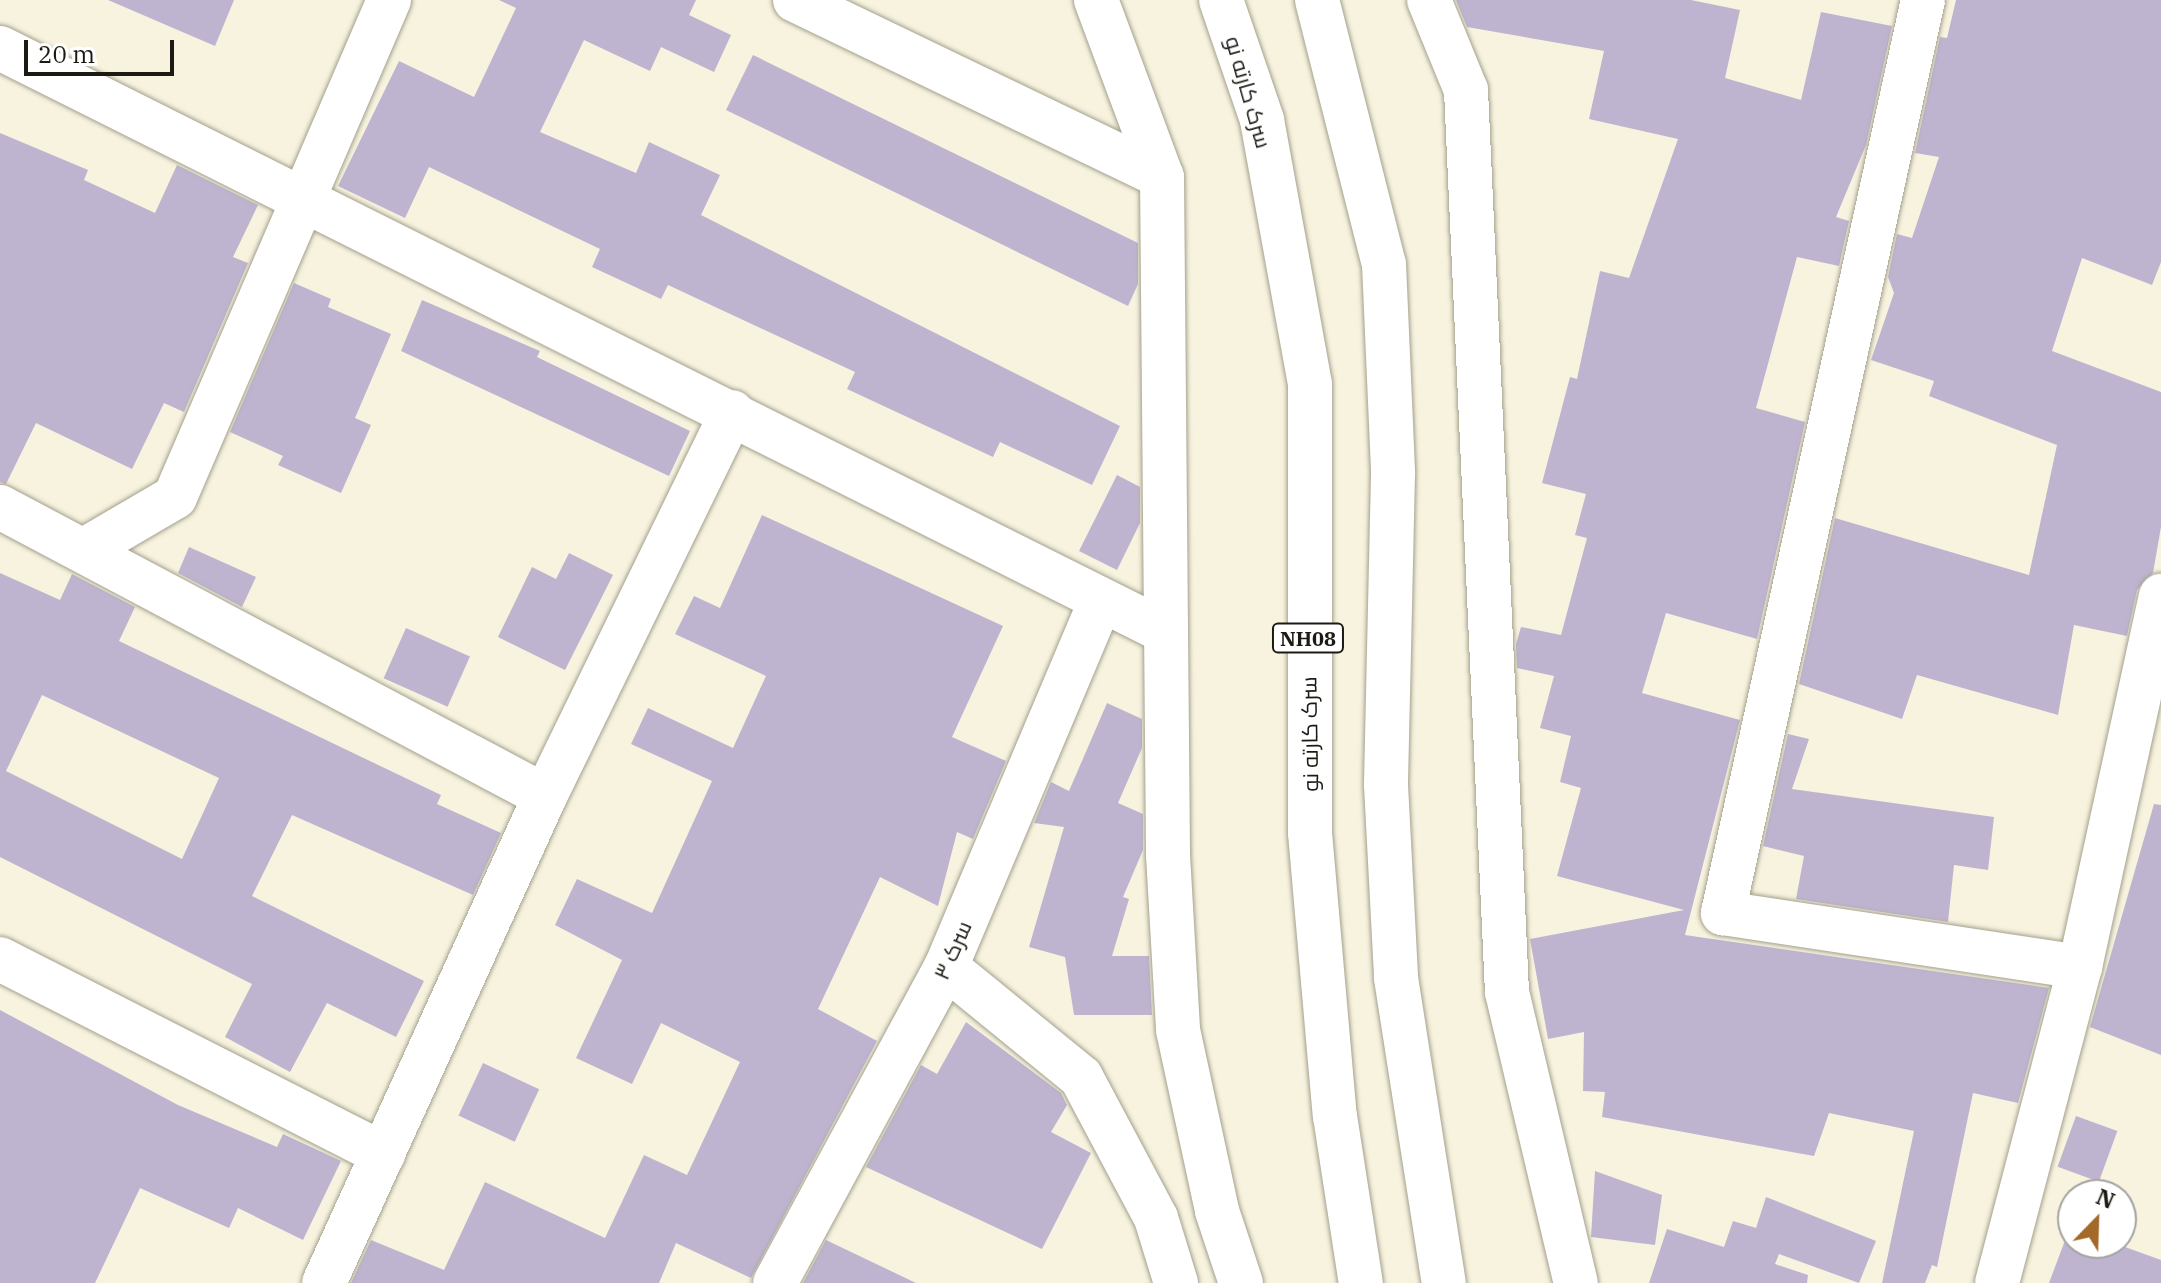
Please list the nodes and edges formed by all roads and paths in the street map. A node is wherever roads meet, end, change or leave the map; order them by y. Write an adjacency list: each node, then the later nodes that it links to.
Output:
1 (389, 0): 10 (main road)
2 (795, 0): 9 (main road)
3 (1096, 0): 9 (main road)
4 (1221, 0): 26 (main road, سرک کارته نو / NH08)
5 (1317, 0): 27 (main road)
6 (1429, 0): 28 (main road)
7 (1923, 0): 20 (main road)
8 (0, 48): 10 (main road)
9 (1162, 177): 16 (main road)
10 (306, 196): 11 (main road); 13 (main road)
11 (732, 412): 15 (main road); 17 (main road)
12 (0, 507): 13 (main road)
13 (86, 549): 17 (main road)
14 (2161, 596): 20 (main road)
15 (1099, 604): 16 (main road); 19 (main road, سرک ۳)
16 (1164, 631): 25 (main road)
17 (545, 796): 21 (main road)
18 (0, 959): 21 (main road)
19 (946, 967): 23 (main road, سرک ۳); 24 (main road)
20 (2080, 967): 29 (main road)
21 (383, 1154): 22 (main road)
22 (324, 1283)
23 (775, 1283)
24 (1176, 1283)
25 (1241, 1283)
26 (1361, 1283)
27 (1444, 1283)
28 (1576, 1283)
29 (1997, 1283)

